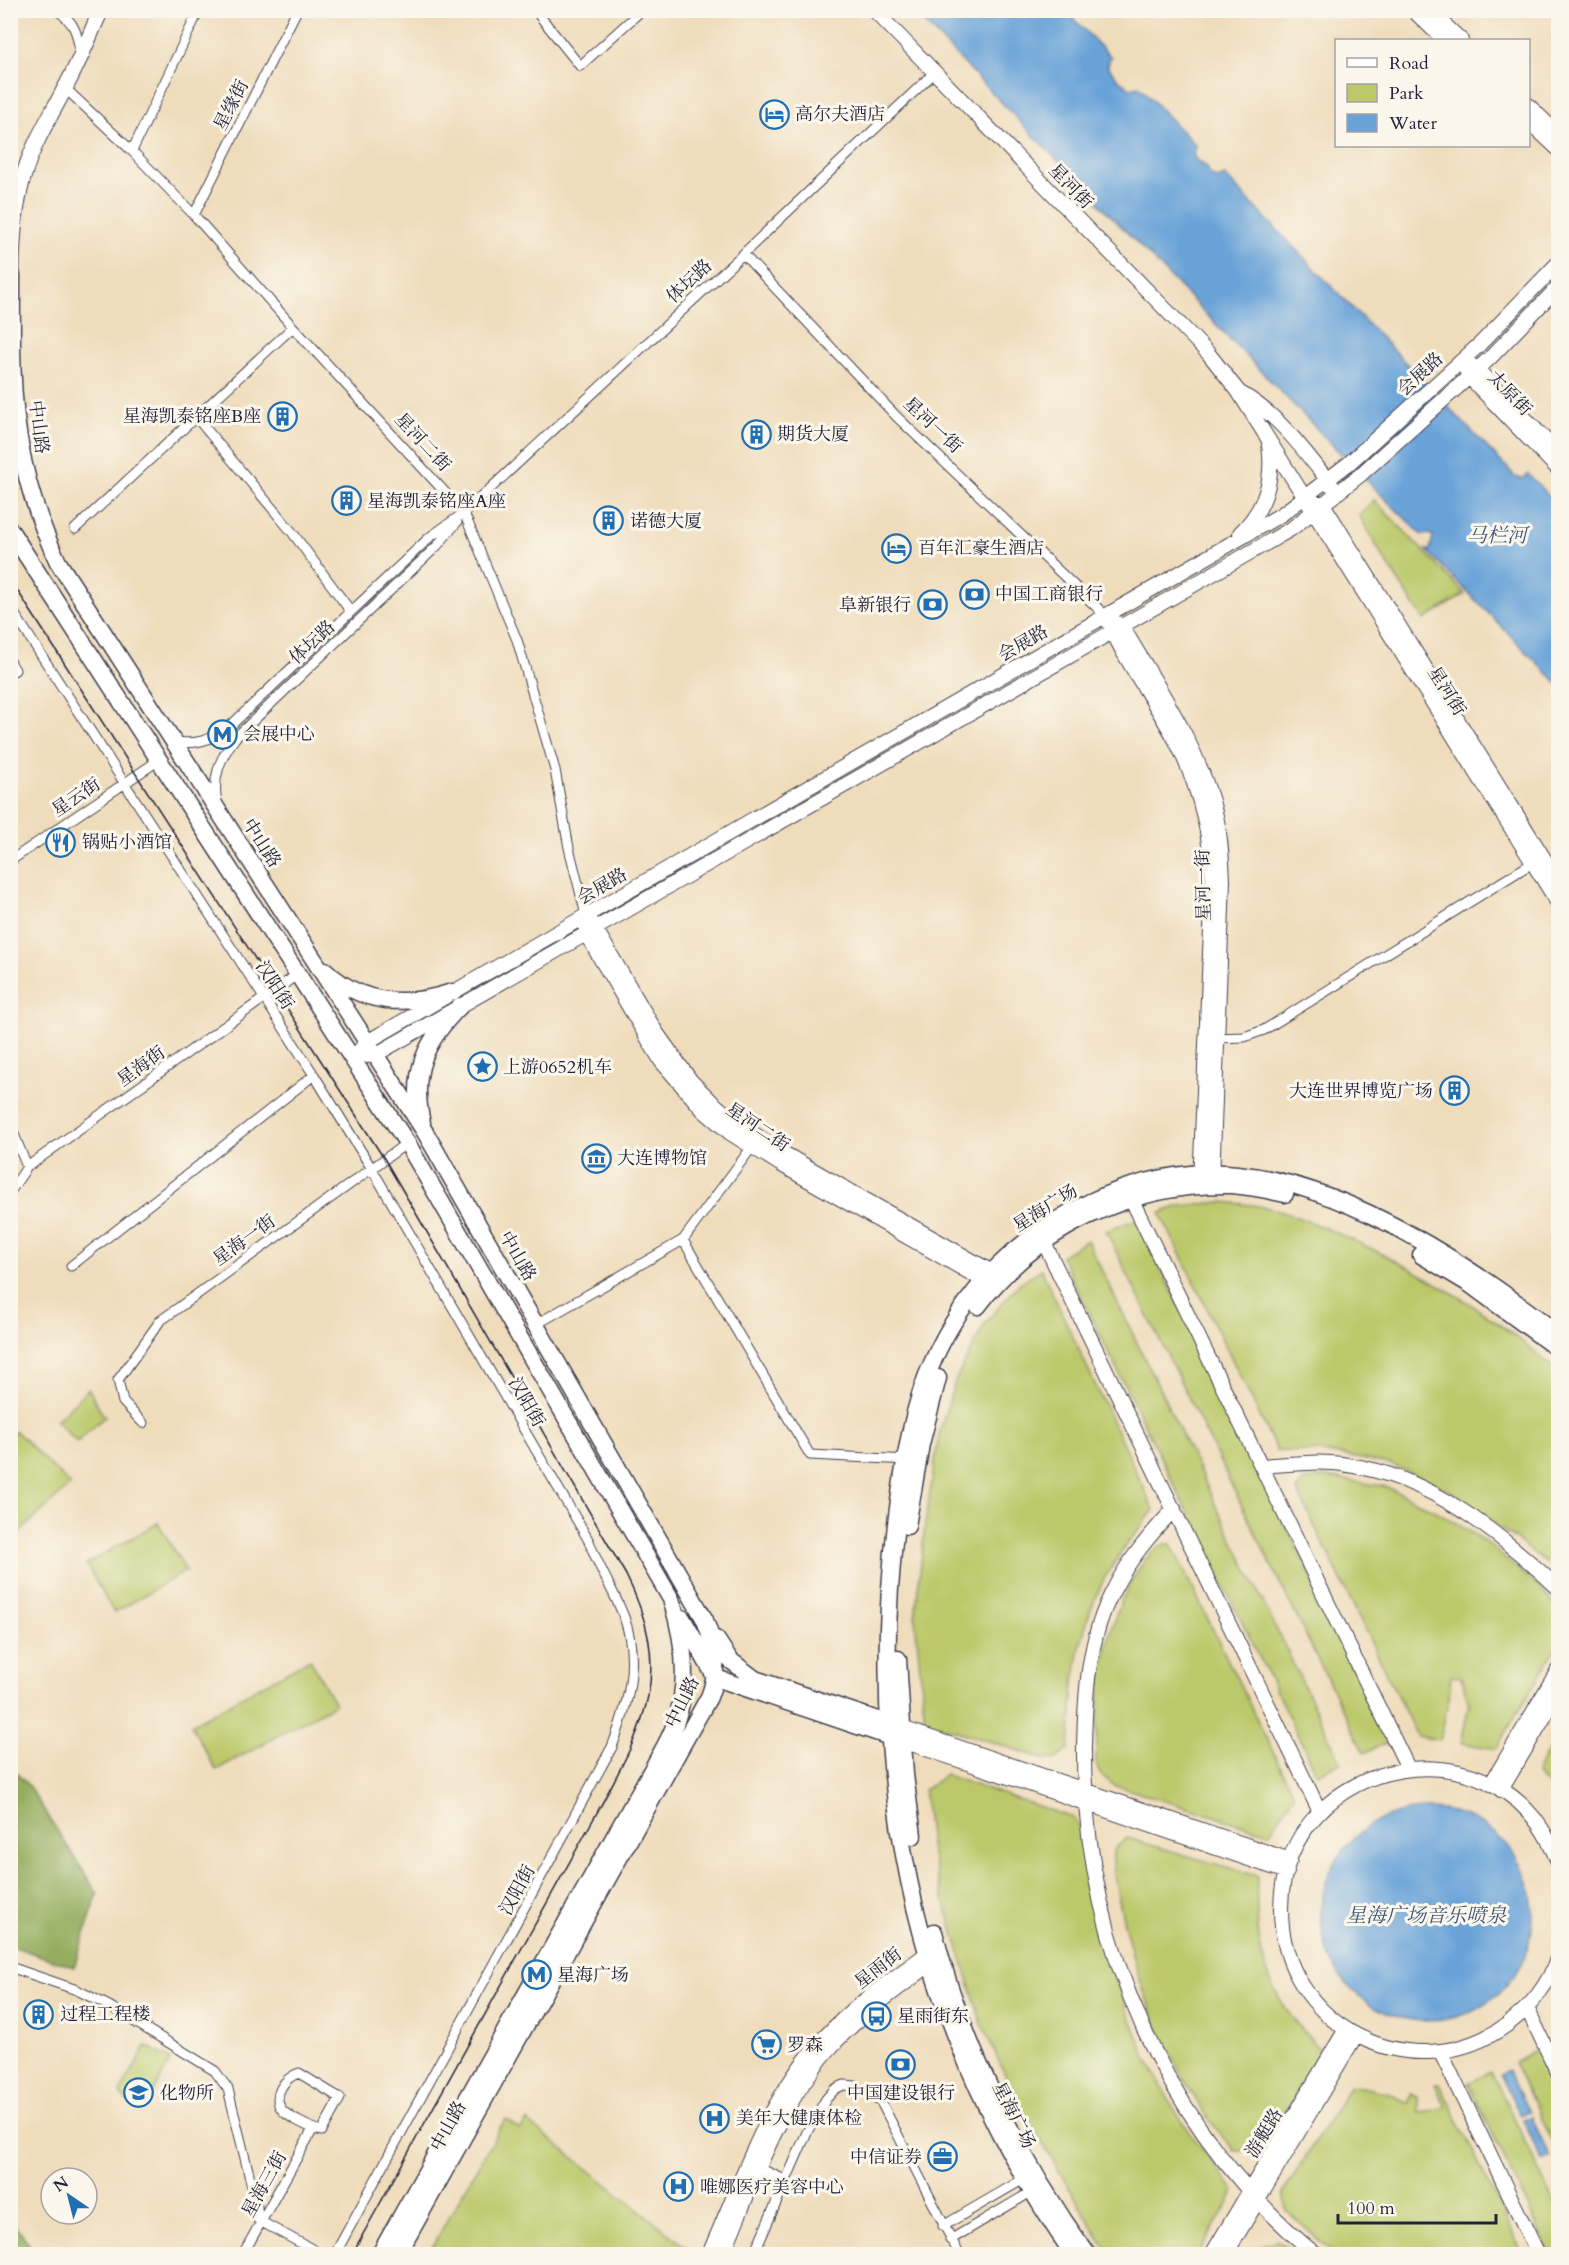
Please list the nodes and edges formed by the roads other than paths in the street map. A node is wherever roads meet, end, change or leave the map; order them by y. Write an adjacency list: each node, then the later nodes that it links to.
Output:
1 (57, 10): 12 (street)
2 (101, 10): 12 (main road)
3 (199, 10): 19 (street)
4 (297, 10): 20 (street, 星缘街)
5 (536, 10): 6 (street)
6 (642, 10)
7 (874, 10): 13 (street, 星河街)
8 (1413, 10): 10 (street)
9 (1429, 10): 11 (street)
10 (1443, 39)
11 (1460, 39)
12 (81, 55): 14 (main road)
13 (935, 72): 21 (street, 体坛路); 28 (street, 星河街)
14 (65, 88): 19 (street, 星河二街); 23 (main road)
15 (1530, 107): 17 (street)
16 (1530, 123): 18 (street)
17 (1558, 134)
18 (1558, 149)
19 (132, 151): 20 (street, 星河二街)
20 (194, 215): 25 (street, 星河二街)
21 (743, 254): 39 (street, 体坛路); 45 (street, 星河一街)
22 (1558, 262): 26 (street)
23 (11, 277): 29 (highway, 中山路)
24 (1558, 287): 27 (street, 太原街)
25 (293, 327): 30 (street); 39 (street, 星河二街)
26 (1462, 360): 27 (street, 会展路); 35 (street, 会展路)
27 (1473, 373): 33 (street, 太原街); 34 (street, 太原街); 36 (street, 会展路)
28 (1238, 391): 31 (street, 星河街); 35 (street, 星河街)
29 (13, 403): 32 (highway, 中山路)
30 (196, 417): 40 (street); 44 (street)
31 (1268, 440): 37 (street, 星河街); 42 (street)
32 (15, 449): 49 (highway, 中山路)
33 (1558, 453)
34 (1558, 469)
35 (1327, 480): 36 (street, 星河街); 37 (street, 会展路)
36 (1338, 493): 38 (street, 会展路)
37 (1304, 497): 38 (street); 42 (street, 会展路)
38 (1318, 508): 46 (street, 会展路); 53 (street, 星河街)
39 (464, 513): 49 (street, 体坛路); 52 (street, 体坛路); 57 (street, 星河二街)
40 (75, 529)
41 (10, 530): 50 (highway, 中山路)
42 (1226, 546): 45 (street, 会展路)
43 (10, 607): 51 (street, 汉阳街)
44 (349, 609)
45 (1106, 615): 46 (street, 星河一街); 57 (street, 会展路)
46 (1117, 629): 58 (street, 会展路); 63 (street, 星河一街); 73 (street, 星河一街)
47 (10, 662): 48 (street)
48 (10, 673)
49 (175, 742): 52 (highway, 中山路)
50 (159, 760): 51 (street, 星云街); 60 (highway, 中山路)
51 (125, 784): 54 (street, 星云街); 61 (street, 汉阳街)
52 (218, 809): 59 (highway, 中山路)
53 (1538, 859): 55 (street, 星河街); 56 (street, 星河街); 63 (street)
54 (10, 861)
55 (1558, 881)
56 (1558, 903)
57 (586, 915): 58 (street, 星河二街); 62 (street, 会展路)
58 (592, 931): 62 (street, 会展路); 70 (street, 星河二街); 79 (street, 星河二街)
59 (314, 959): 62 (highway); 64 (highway, 中山路)
60 (298, 974): 61 (street, 星海街); 65 (highway, 中山路)
61 (264, 998): 66 (street, 汉阳街); 71 (street, 星海街)
62 (456, 999): 64 (street, 会展路); 68 (highway)
63 (1218, 1038): 73 (street, 星河一街)
64 (371, 1048): 65 (street, 会展路); 68 (highway, 中山路)
65 (352, 1059): 69 (highway, 中山路)
66 (314, 1075): 72 (street, 汉阳街); 78 (street)
67 (10, 1124): 71 (street)
68 (424, 1132): 80 (highway, 中山路)
69 (407, 1143): 72 (street, 星海一街); 88 (highway, 中山路)
70 (752, 1147): 77 (street); 79 (street, 星河二街)
71 (27, 1167): 74 (street, 星海街)
72 (372, 1169): 83 (street, 星海一街); 118 (street, 汉阳街)
73 (1206, 1180): 75 (highway, 星海广场); 81 (highway, 星海广场); 82 (highway, 星海广场)
74 (10, 1192)
75 (1129, 1193): 76 (highway, 星海广场); 85 (street)
76 (1042, 1237): 79 (highway, 星海广场); 86 (street)
77 (683, 1240): 80 (street); 84 (street)
78 (71, 1266)
79 (993, 1279): 84 (highway, 星海广场)
80 (535, 1325): 89 (highway, 中山路)
81 (1558, 1334)
82 (1558, 1349)
83 (142, 1423)
84 (912, 1460): 93 (highway, 星海广场)
85 (1262, 1466): 87 (street); 94 (street)
86 (1174, 1509): 96 (street); 97 (street)
87 (1558, 1588)
88 (671, 1599): 91 (highway); 119 (highway, 中山路)
89 (705, 1620): 91 (highway, 中山路); 93 (highway)
90 (1558, 1670): 95 (street)
91 (716, 1678): 93 (highway); 120 (highway, 中山路)
92 (1558, 1694): 95 (street)
93 (896, 1733): 96 (street); 100 (highway, 星海广场)
94 (1408, 1768): 95 (street); 97 (street)
95 (1496, 1787): 98 (street)
96 (1086, 1797): 99 (street); 111 (street)
97 (1320, 1812): 99 (street)
98 (1558, 1863)
99 (1288, 1866): 104 (street)
100 (933, 1958): 108 (street, 星雨街); 109 (highway, 星海广场)
101 (1558, 1958): 103 (street)
102 (10, 1967): 112 (street)
103 (1527, 2008): 105 (street); 106 (street)
104 (1351, 2032): 105 (street); 111 (street, 游艇路)
105 (1440, 2051): 130 (street)
106 (1558, 2073)
107 (313, 2129): 107 (street); 112 (street, 星海三街)
108 (752, 2169): 110 (street); 121 (street, 星雨街); 122 (street, 星雨街)
109 (1037, 2180): 113 (street); 114 (street); 125 (highway, 星海广场); 126 (highway, 星海广场)
110 (784, 2183): 113 (street); 123 (street)
111 (1254, 2195): 127 (street, 游艇路); 128 (street, 游艇路); 129 (street)
112 (262, 2222): 115 (street, 星海三街); 117 (street)
113 (943, 2226): 114 (street)
114 (950, 2240): 124 (street)
115 (245, 2252): 116 (street)
116 (255, 2254)
117 (321, 2254)
118 (335, 2254)
119 (380, 2254)
120 (398, 2254)
121 (709, 2254)
122 (723, 2254)
123 (754, 2254)
124 (959, 2254)
125 (1073, 2254)
126 (1088, 2254)
127 (1212, 2254)
128 (1226, 2254)
129 (1315, 2254)
130 (1538, 2254)

